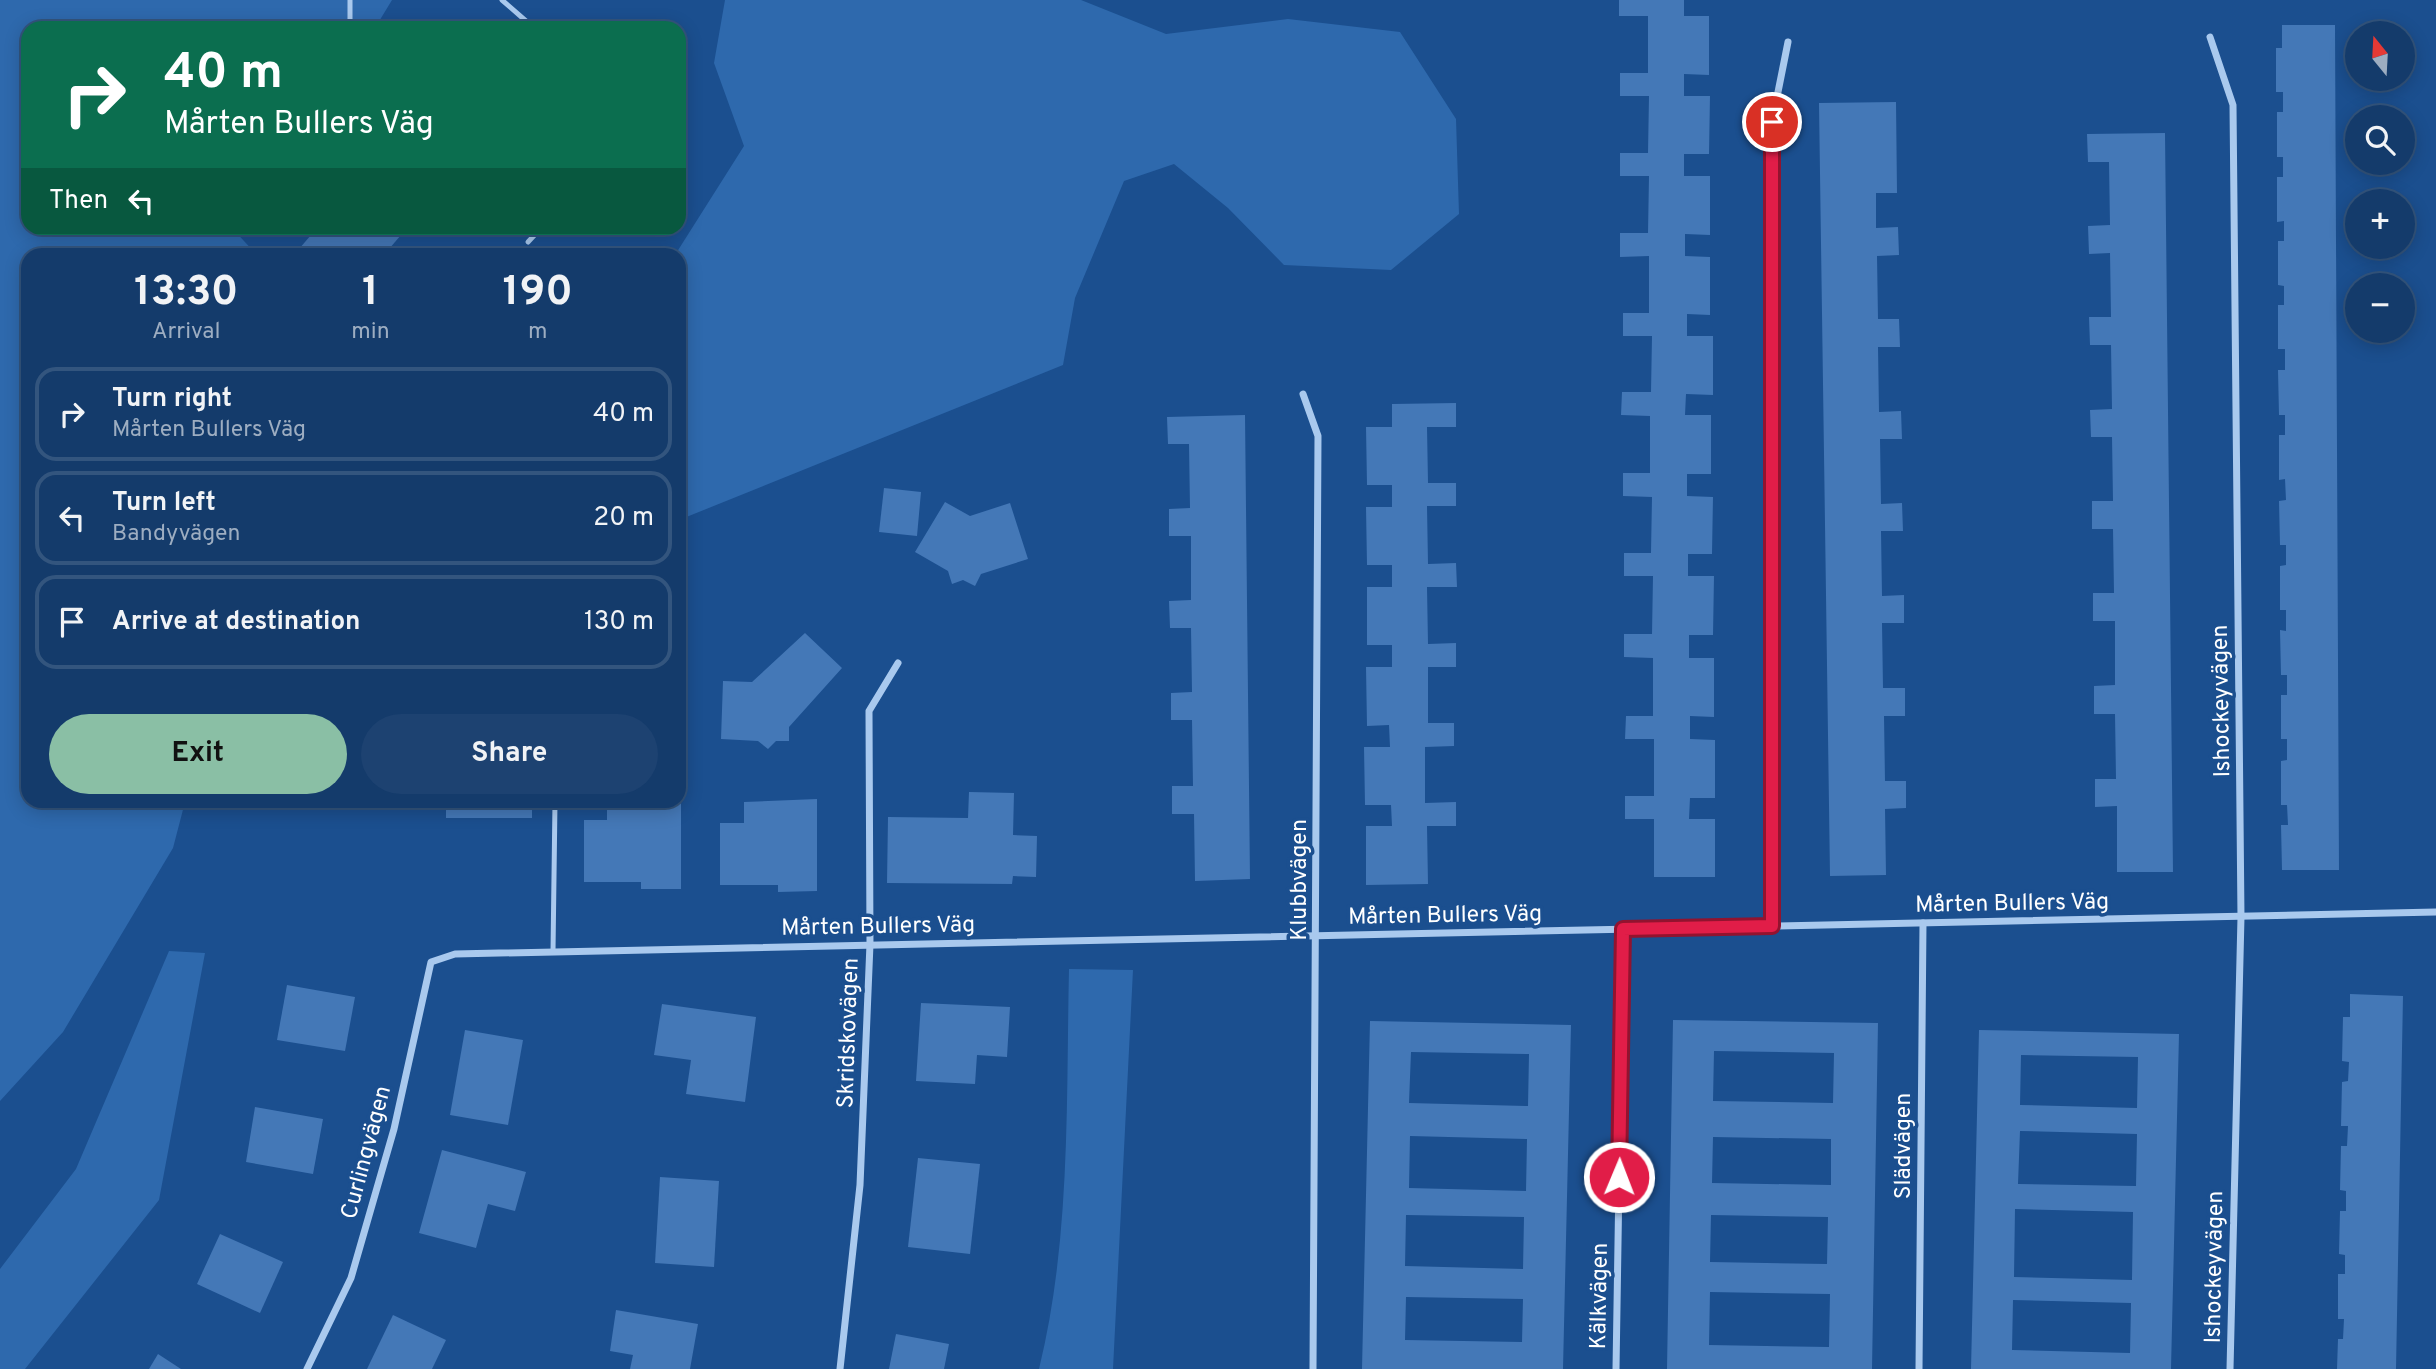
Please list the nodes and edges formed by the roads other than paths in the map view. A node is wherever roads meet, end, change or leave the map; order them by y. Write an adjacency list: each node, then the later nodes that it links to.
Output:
1 (350, 0): 3 (lane)
2 (502, 0): 4 (lane)
3 (350, 21)
4 (526, 21)
5 (2210, 37): 13 (street, Ishockeyvägen)
6 (1788, 42): 15 (street)
7 (535, 235): 8 (lane)
8 (528, 243)
9 (1303, 394): 17 (street, Klubbvägen)
10 (898, 663): 18 (street, Skridskovägen)
11 (555, 808): 19 (lane)
12 (2436, 912): 13 (street, Mårten Bullers Väg)
13 (2241, 916): 14 (street, Mårten Bullers Väg); 26 (street, Ishockeyvägen)
14 (1923, 923): 15 (street, Mårten Bullers Väg); 25 (street, Slädvägen)
15 (1772, 926): 16 (street, Mårten Bullers Väg)
16 (1623, 929): 17 (street, Mårten Bullers Väg); 24 (street, Kälkvägen)
17 (1317, 936): 18 (street, Mårten Bullers Väg); 23 (street, Klubbvägen)
18 (870, 944): 19 (street, Mårten Bullers Väg); 22 (street, Skridskovägen)
19 (554, 951): 20 (street, Mårten Bullers Väg)
20 (455, 954): 21 (street, Curlingvägen)
21 (307, 1369)
22 (840, 1369)
23 (1313, 1369)
24 (1616, 1369)
25 (1919, 1369)
26 (2230, 1369)

